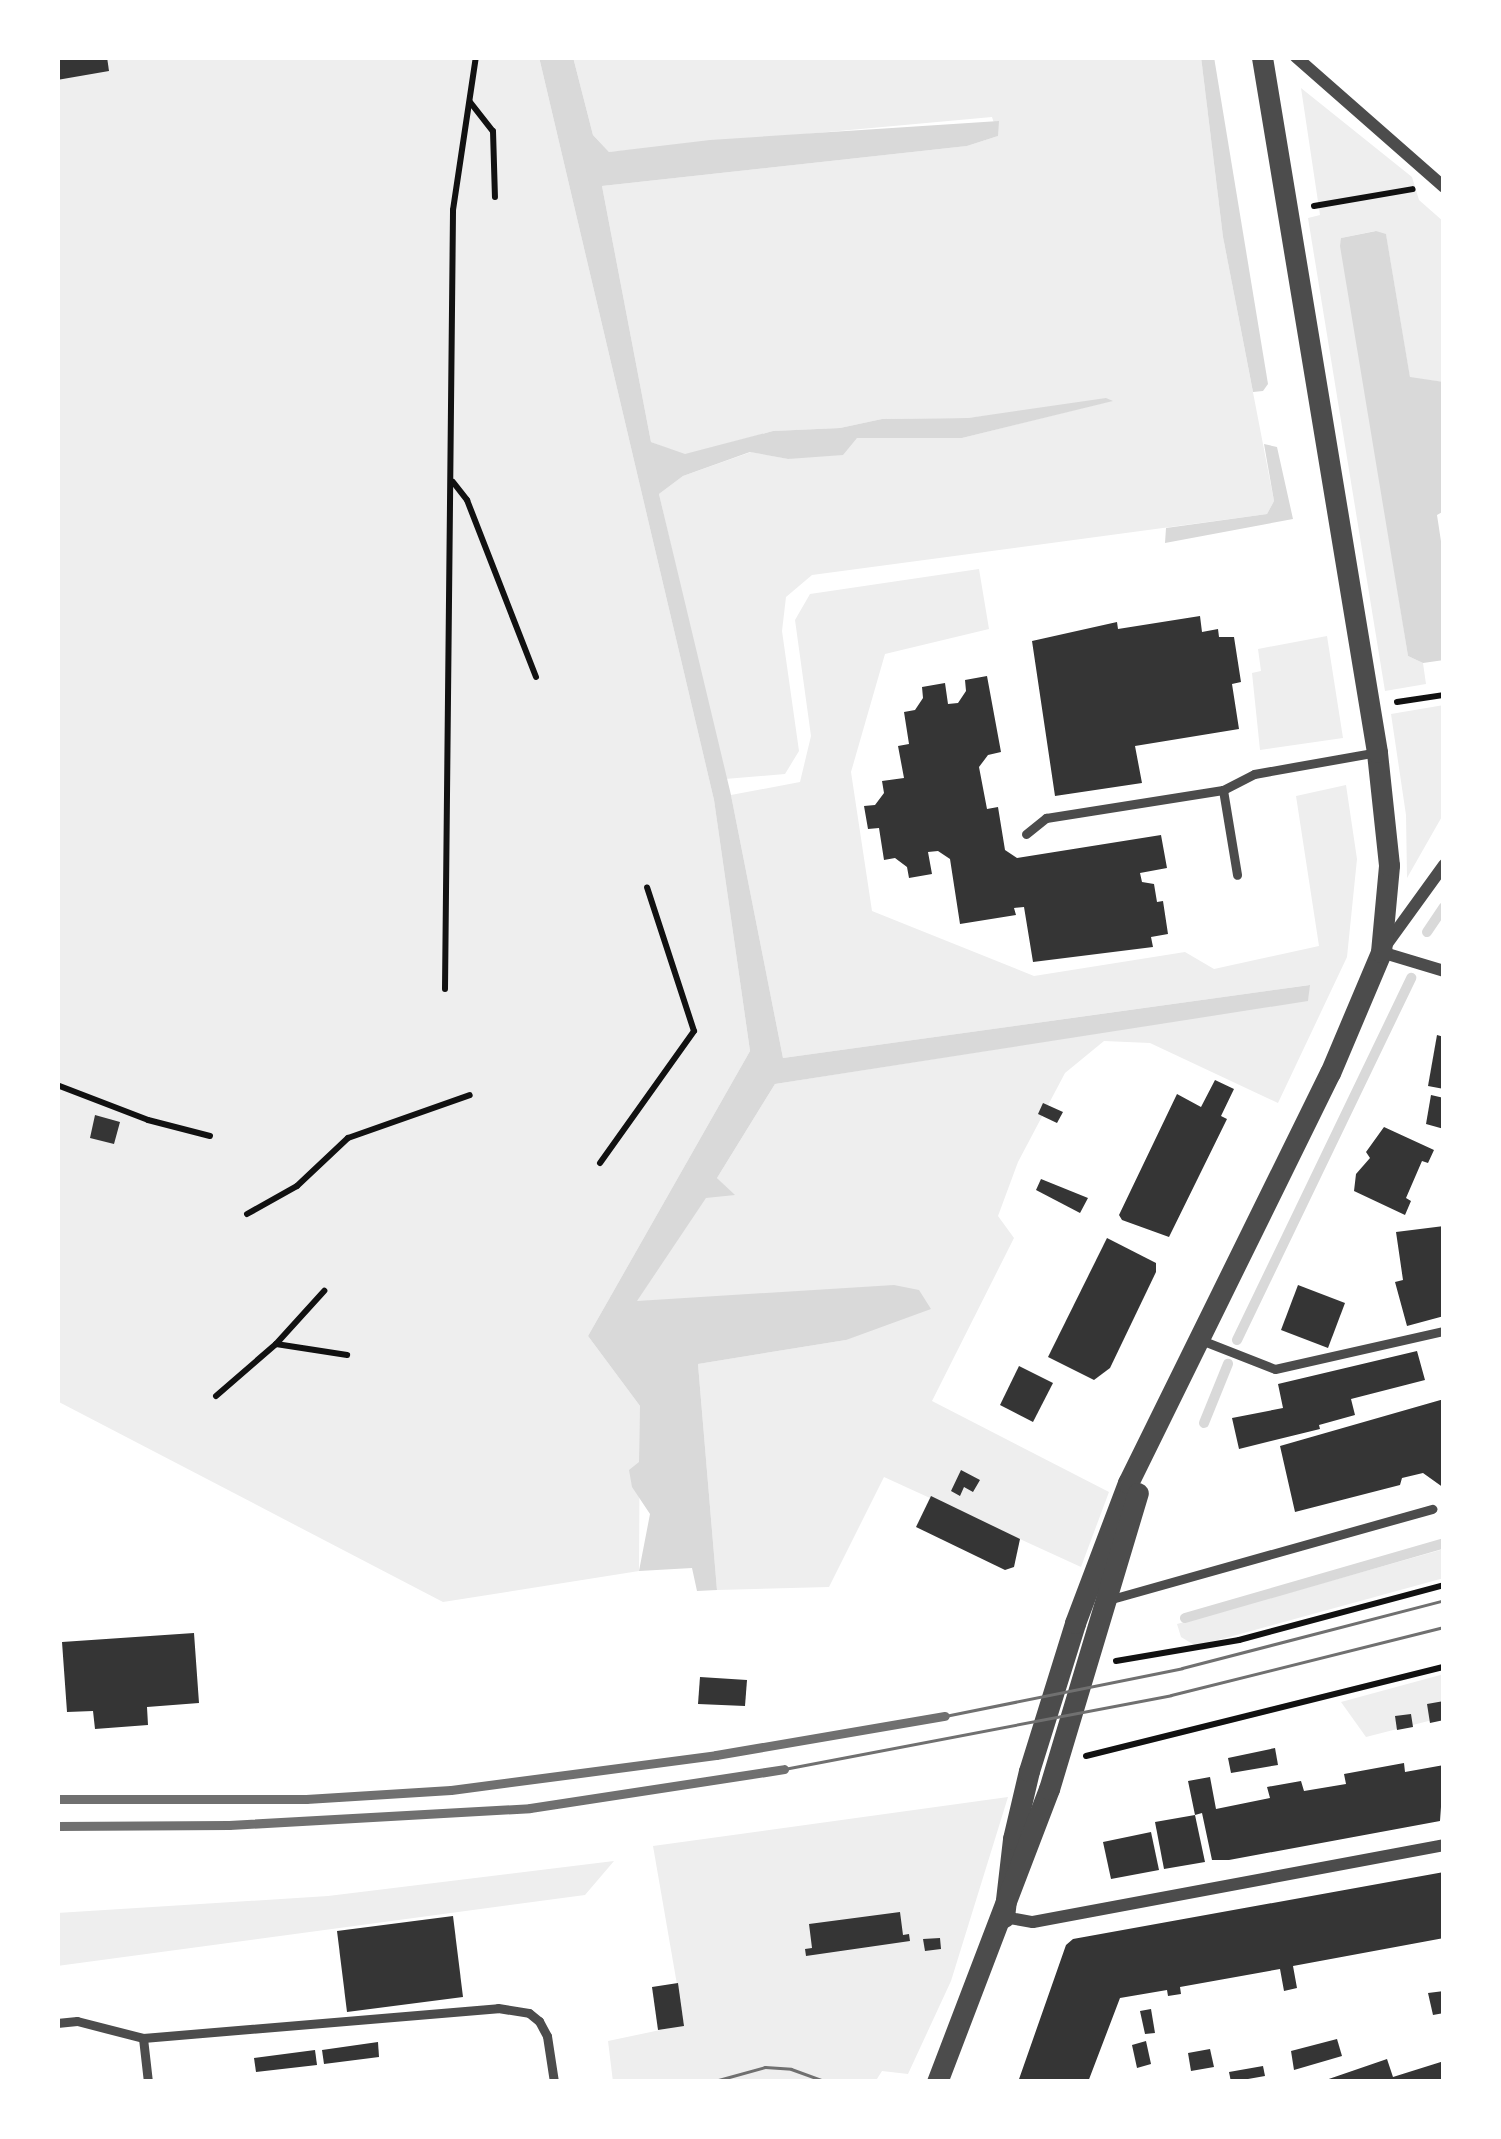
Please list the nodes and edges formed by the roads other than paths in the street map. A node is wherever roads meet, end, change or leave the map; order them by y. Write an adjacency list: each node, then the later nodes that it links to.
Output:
1 (1262, 57): 4 (street)
2 (1296, 57): 3 (street)
3 (1442, 185)
4 (1377, 752): 5 (lane); 9 (street)
5 (1222, 790): 6 (lane); 8 (lane)
6 (1026, 834)
7 (1444, 865): 9 (street)
8 (1238, 875)
9 (1381, 952): 10 (street); 12 (street)
10 (1444, 970)
11 (1444, 1331): 12 (lane)
12 (1201, 1340): 13 (street)
13 (1158, 1430): 15 (street); 17 (street)
14 (1432, 1509): 15 (lane)
15 (1104, 1602): 17 (street)
16 (1444, 1845): 17 (street)
17 (1004, 1916): 20 (street)
18 (57, 2023): 19 (lane)
19 (143, 2038): 21 (lane); 22 (lane)
20 (940, 2072): 23 (street)
21 (148, 2082)
22 (554, 2082)
23 (926, 2082)

